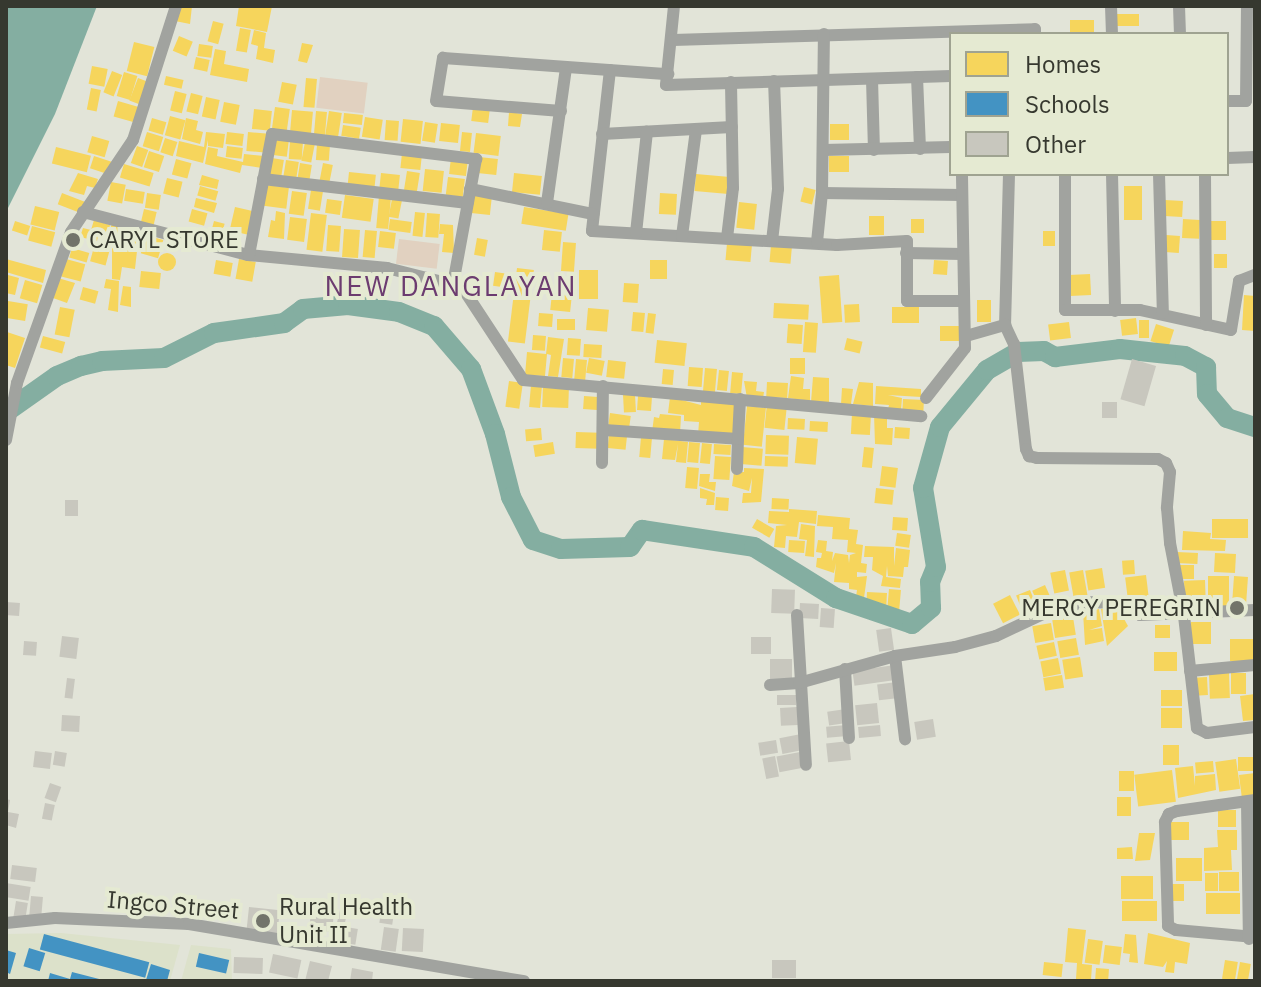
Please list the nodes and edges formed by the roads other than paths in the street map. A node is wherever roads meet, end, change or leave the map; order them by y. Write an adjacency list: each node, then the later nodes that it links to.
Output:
1 (176, 6): 44 (street)
2 (674, 6): 10 (street)
3 (1111, 6): 7 (street)
4 (1179, 6): 8 (street)
5 (1247, 6): 20 (street)
6 (1035, 32): 9 (street)
7 (1112, 32)
8 (1180, 32)
9 (824, 34): 10 (street); 16 (street)
10 (673, 40): 13 (street)
11 (566, 67): 12 (street); 21 (street); 21 (street)
12 (610, 70): 13 (street); 25 (street)
13 (668, 74): 19 (street)
14 (949, 76): 15 (street)
15 (917, 77): 17 (street); 27 (street)
16 (823, 79): 17 (street); 18 (street); 28 (street)
17 (872, 79): 29 (street)
18 (774, 81): 19 (street); 49 (street)
19 (731, 82): 22 (street)
20 (1229, 101)
21 (561, 111): 43 (street)
22 (732, 127): 23 (street); 48 (street)
23 (696, 130): 24 (street); 47 (street)
24 (647, 132): 25 (street); 46 (street)
25 (602, 134): 45 (street)
26 (949, 147): 27 (street)
27 (920, 149): 29 (street)
28 (823, 150): 29 (street); 40 (street)
29 (874, 150)
30 (1255, 157): 31 (street)
31 (1229, 158)
32 (962, 176): 41 (street)
33 (1009, 176): 60 (street)
34 (1065, 176): 58 (street)
35 (1112, 176): 58 (street)
36 (1159, 176): 59 (street)
37 (1205, 176): 61 (street)
38 (263, 179): 39 (street); 42 (street); 53 (street)
39 (470, 189): 42 (street); 43 (street)
40 (822, 193): 41 (street); 50 (street)
41 (962, 195): 52 (street)
42 (468, 203): 56 (street)
43 (547, 203): 45 (street)
44 (83, 212): 53 (street); 68 (street)
45 (593, 214): 46 (street)
46 (636, 233): 47 (street)
47 (682, 236): 48 (street)
48 (727, 238): 49 (street)
49 (772, 241): 50 (street)
50 (817, 242): 51 (street)
51 (906, 253): 52 (street); 57 (street)
52 (963, 254): 57 (street)
53 (249, 255): 56 (street)
54 (1255, 268): 55 (street)
55 (1254, 275): 61 (street)
56 (453, 284): 63 (street)
57 (963, 301): 62 (street)
58 (1115, 311): 59 (street)
59 (1163, 313): 61 (street)
60 (1005, 325): 62 (street); 74 (street)
61 (1206, 325)
62 (966, 336): 64 (street)
63 (603, 386): 65 (street); 67 (street)
64 (926, 398)
65 (740, 399): 66 (street); 69 (street)
66 (921, 416)
67 (604, 430): 69 (street); 70 (street)
68 (7, 434)
69 (738, 439): 71 (street)
70 (602, 463)
71 (737, 469)
72 (1255, 610): 74 (street)
73 (797, 615): 79 (street)
74 (1184, 616): 75 (street); 78 (street)
75 (895, 656): 77 (street); 83 (street)
76 (1255, 665): 78 (street)
77 (845, 669): 79 (street); 82 (street)
78 (1190, 671): 81 (street)
79 (799, 683): 80 (street); 84 (street)
80 (770, 685)
81 (1255, 727)
82 (849, 738)
83 (905, 739)
84 (806, 765)
85 (1251, 801): 87 (street); 87 (street)
86 (6, 923): 88 (street, Ingco Street)
87 (1252, 938)
88 (431, 967): 89 (street); 90 (street, Ingco Street)
89 (429, 981)
90 (524, 981)

